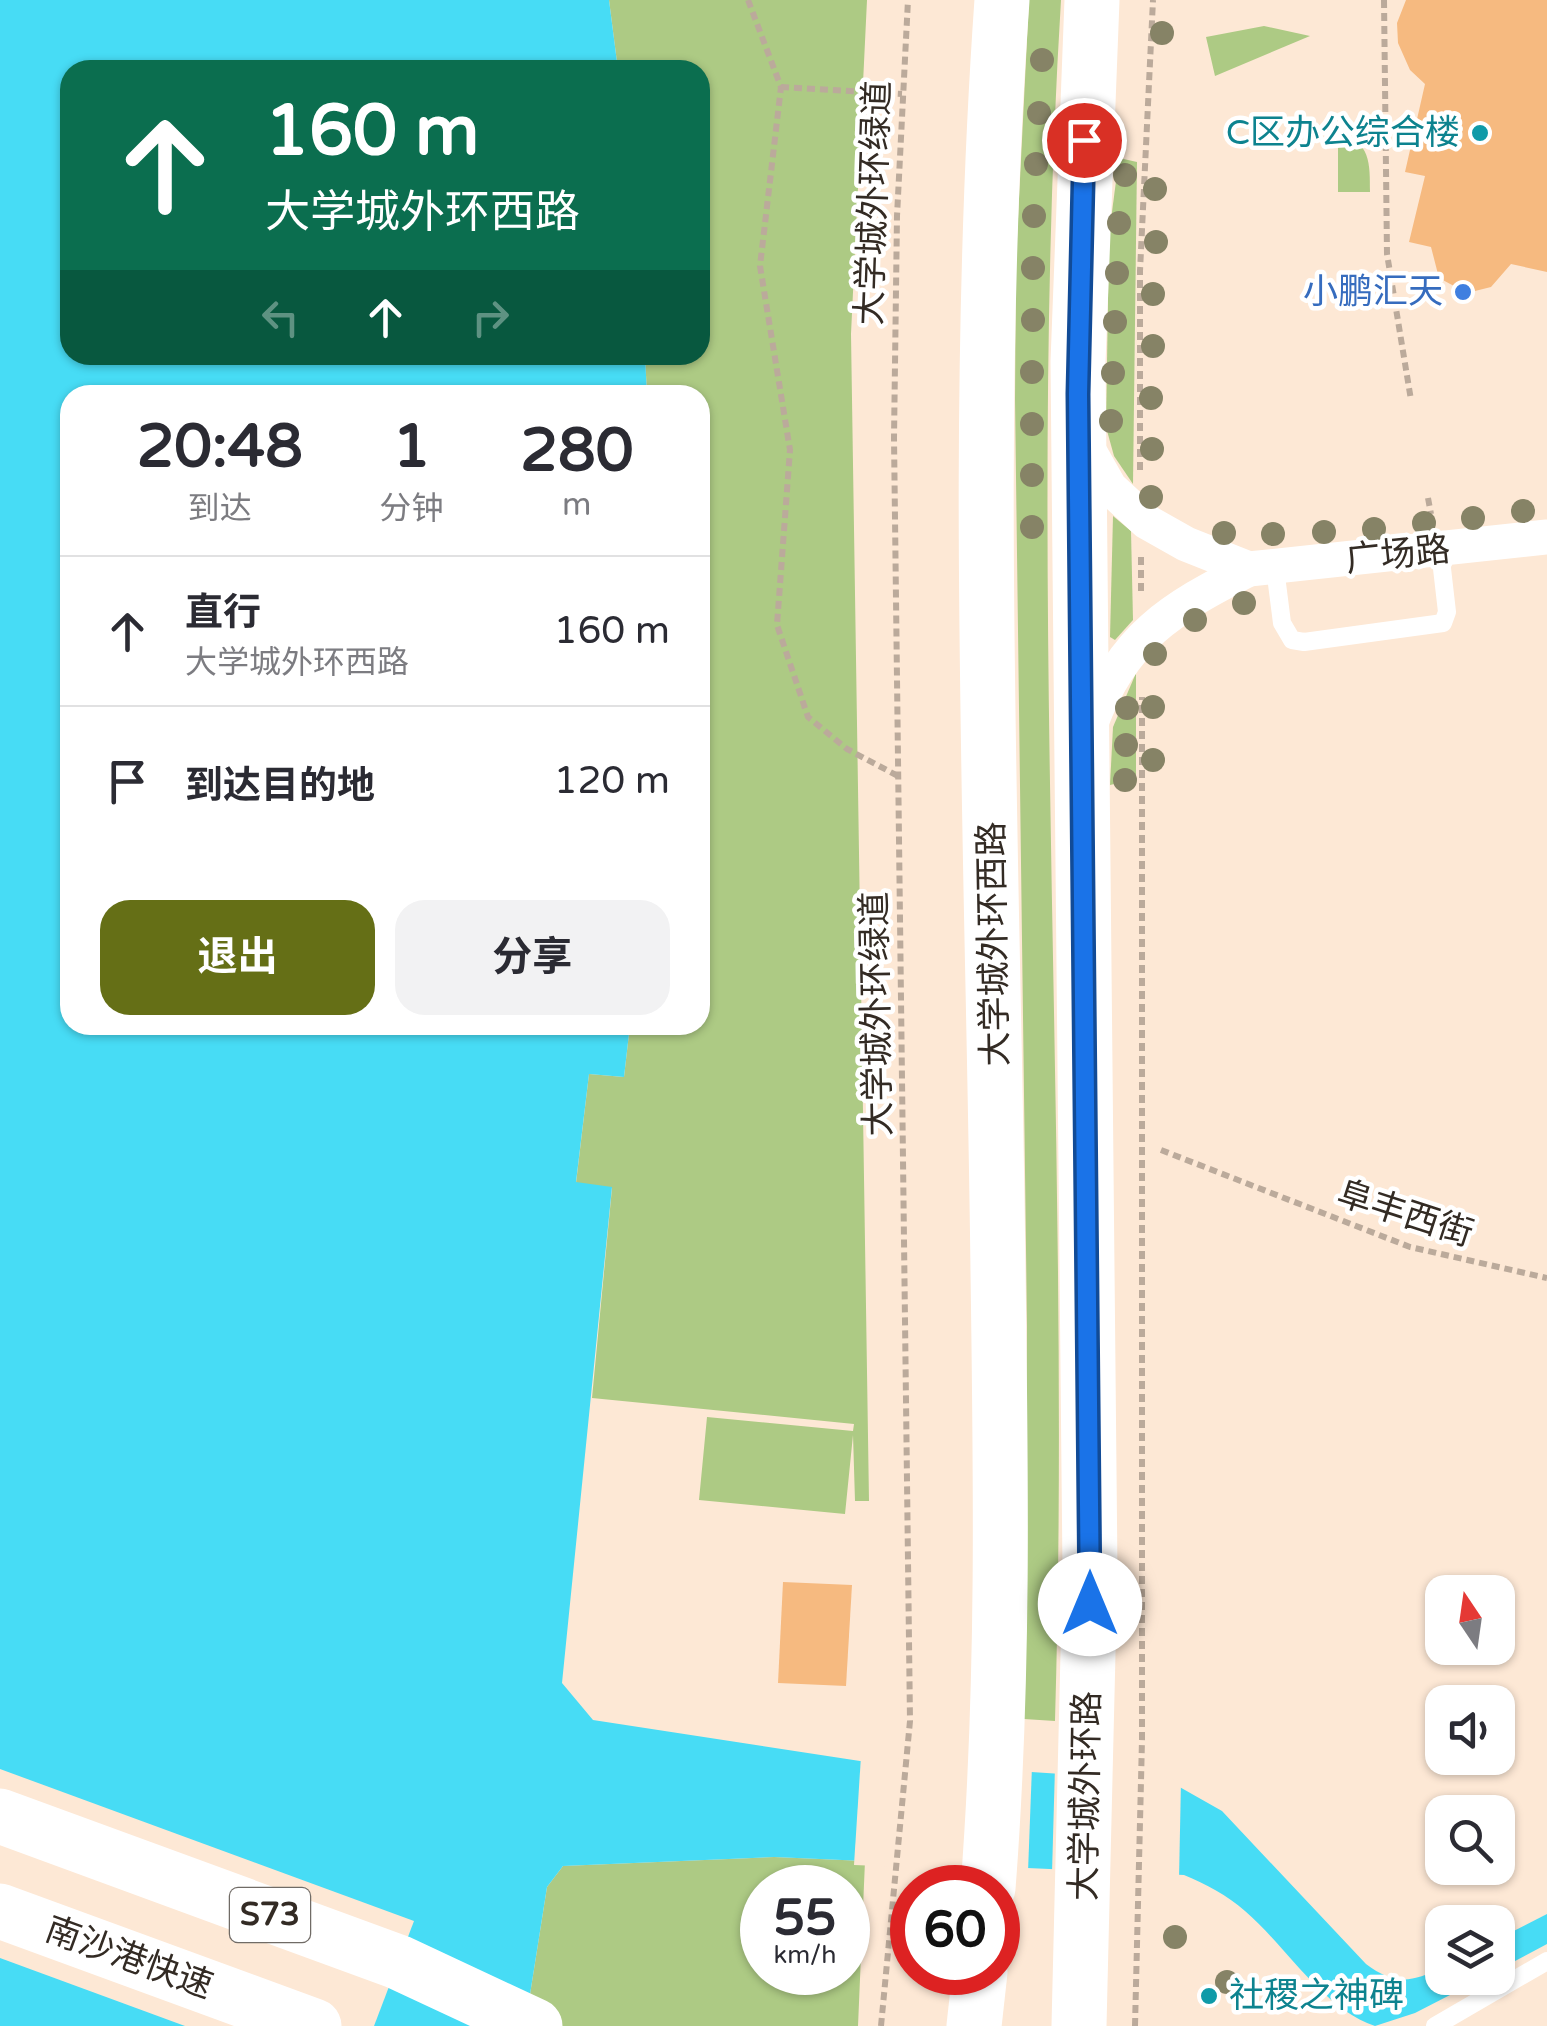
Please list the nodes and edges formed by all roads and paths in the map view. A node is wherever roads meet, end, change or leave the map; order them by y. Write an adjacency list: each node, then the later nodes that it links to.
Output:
1 (748, 0): 9 (path)
2 (908, 0): 10 (path, 大学城外环绿道)
3 (1002, 0): 27 (main road, 大学城外环西路)
4 (1092, 0): 12 (main road)
5 (1153, 0): 13 (path)
6 (1384, 0): 7 (path)
7 (1384, 33): 8 (path); 11 (path)
8 (1396, 34)
9 (781, 87): 10 (path); 23 (path)
10 (902, 94): 23 (path, 大学城外环绿道)
11 (1411, 400)
12 (1078, 427): 19 (street, 广场路); 22 (main road)
13 (1140, 476)
14 (1428, 498): 15 (path)
15 (1431, 514)
16 (1140, 537): 20 (path)
17 (1547, 538): 18 (street, 广场路)
18 (1440, 551): 19 (street, 广场路); 19 (lane)
19 (1262, 568): 22 (street, 广场路)
20 (1141, 613)
21 (1142, 682): 37 (path)
22 (1083, 748): 36 (main road, 大学城外环路)
23 (898, 776): 34 (path, 大学城外环绿道)
24 (1161, 1150): 25 (path, 阜丰西街)
25 (1547, 1278)
26 (0, 1816): 33 (main road, S73)
27 (989, 1865)
28 (0, 1911): 32 (main road, 南沙港快速 / S73)
29 (1547, 1961): 31 (lane)
30 (977, 1995): 35 (main road)
31 (1441, 2025)
32 (314, 2026)
33 (535, 2026)
34 (881, 2026)
35 (974, 2026)
36 (1079, 2026)
37 (1135, 2026)

